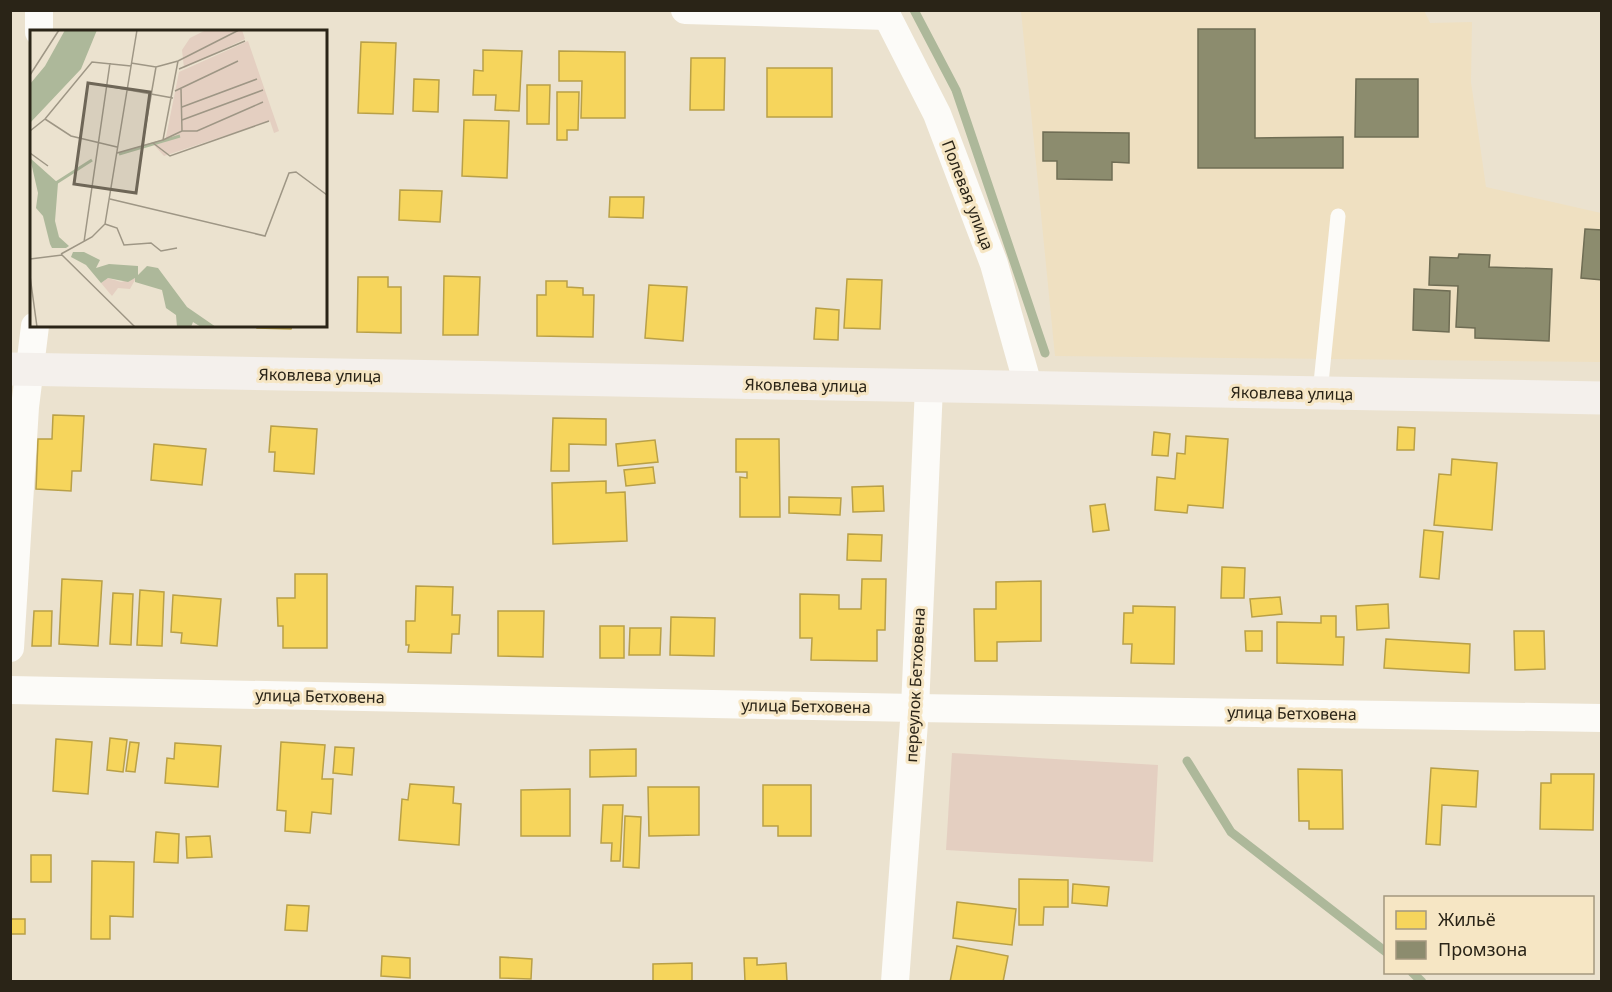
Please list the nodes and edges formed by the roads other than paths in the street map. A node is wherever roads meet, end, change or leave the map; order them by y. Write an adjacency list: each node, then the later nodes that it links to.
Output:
1 (39, 10): 4 (street)
2 (685, 10): 3 (street)
3 (886, 13): 9 (street, Полевая улица)
4 (39, 30)
5 (1338, 216): 10 (lane)
6 (35, 327): 7 (street)
7 (20, 370): 8 (street, Яковлева улица); 12 (street)
8 (929, 387): 9 (street, Яковлева улица); 14 (street, переулок Бетховена)
9 (1029, 389): 10 (street, Яковлева улица)
10 (1320, 393): 11 (street, Яковлева улица)
11 (1602, 398)
12 (10, 648)
13 (10, 690): 14 (street, улица Бетховена)
14 (915, 708): 15 (street, улица Бетховена); 16 (street, переулок Бетховена)
15 (1602, 718)
16 (895, 981)

